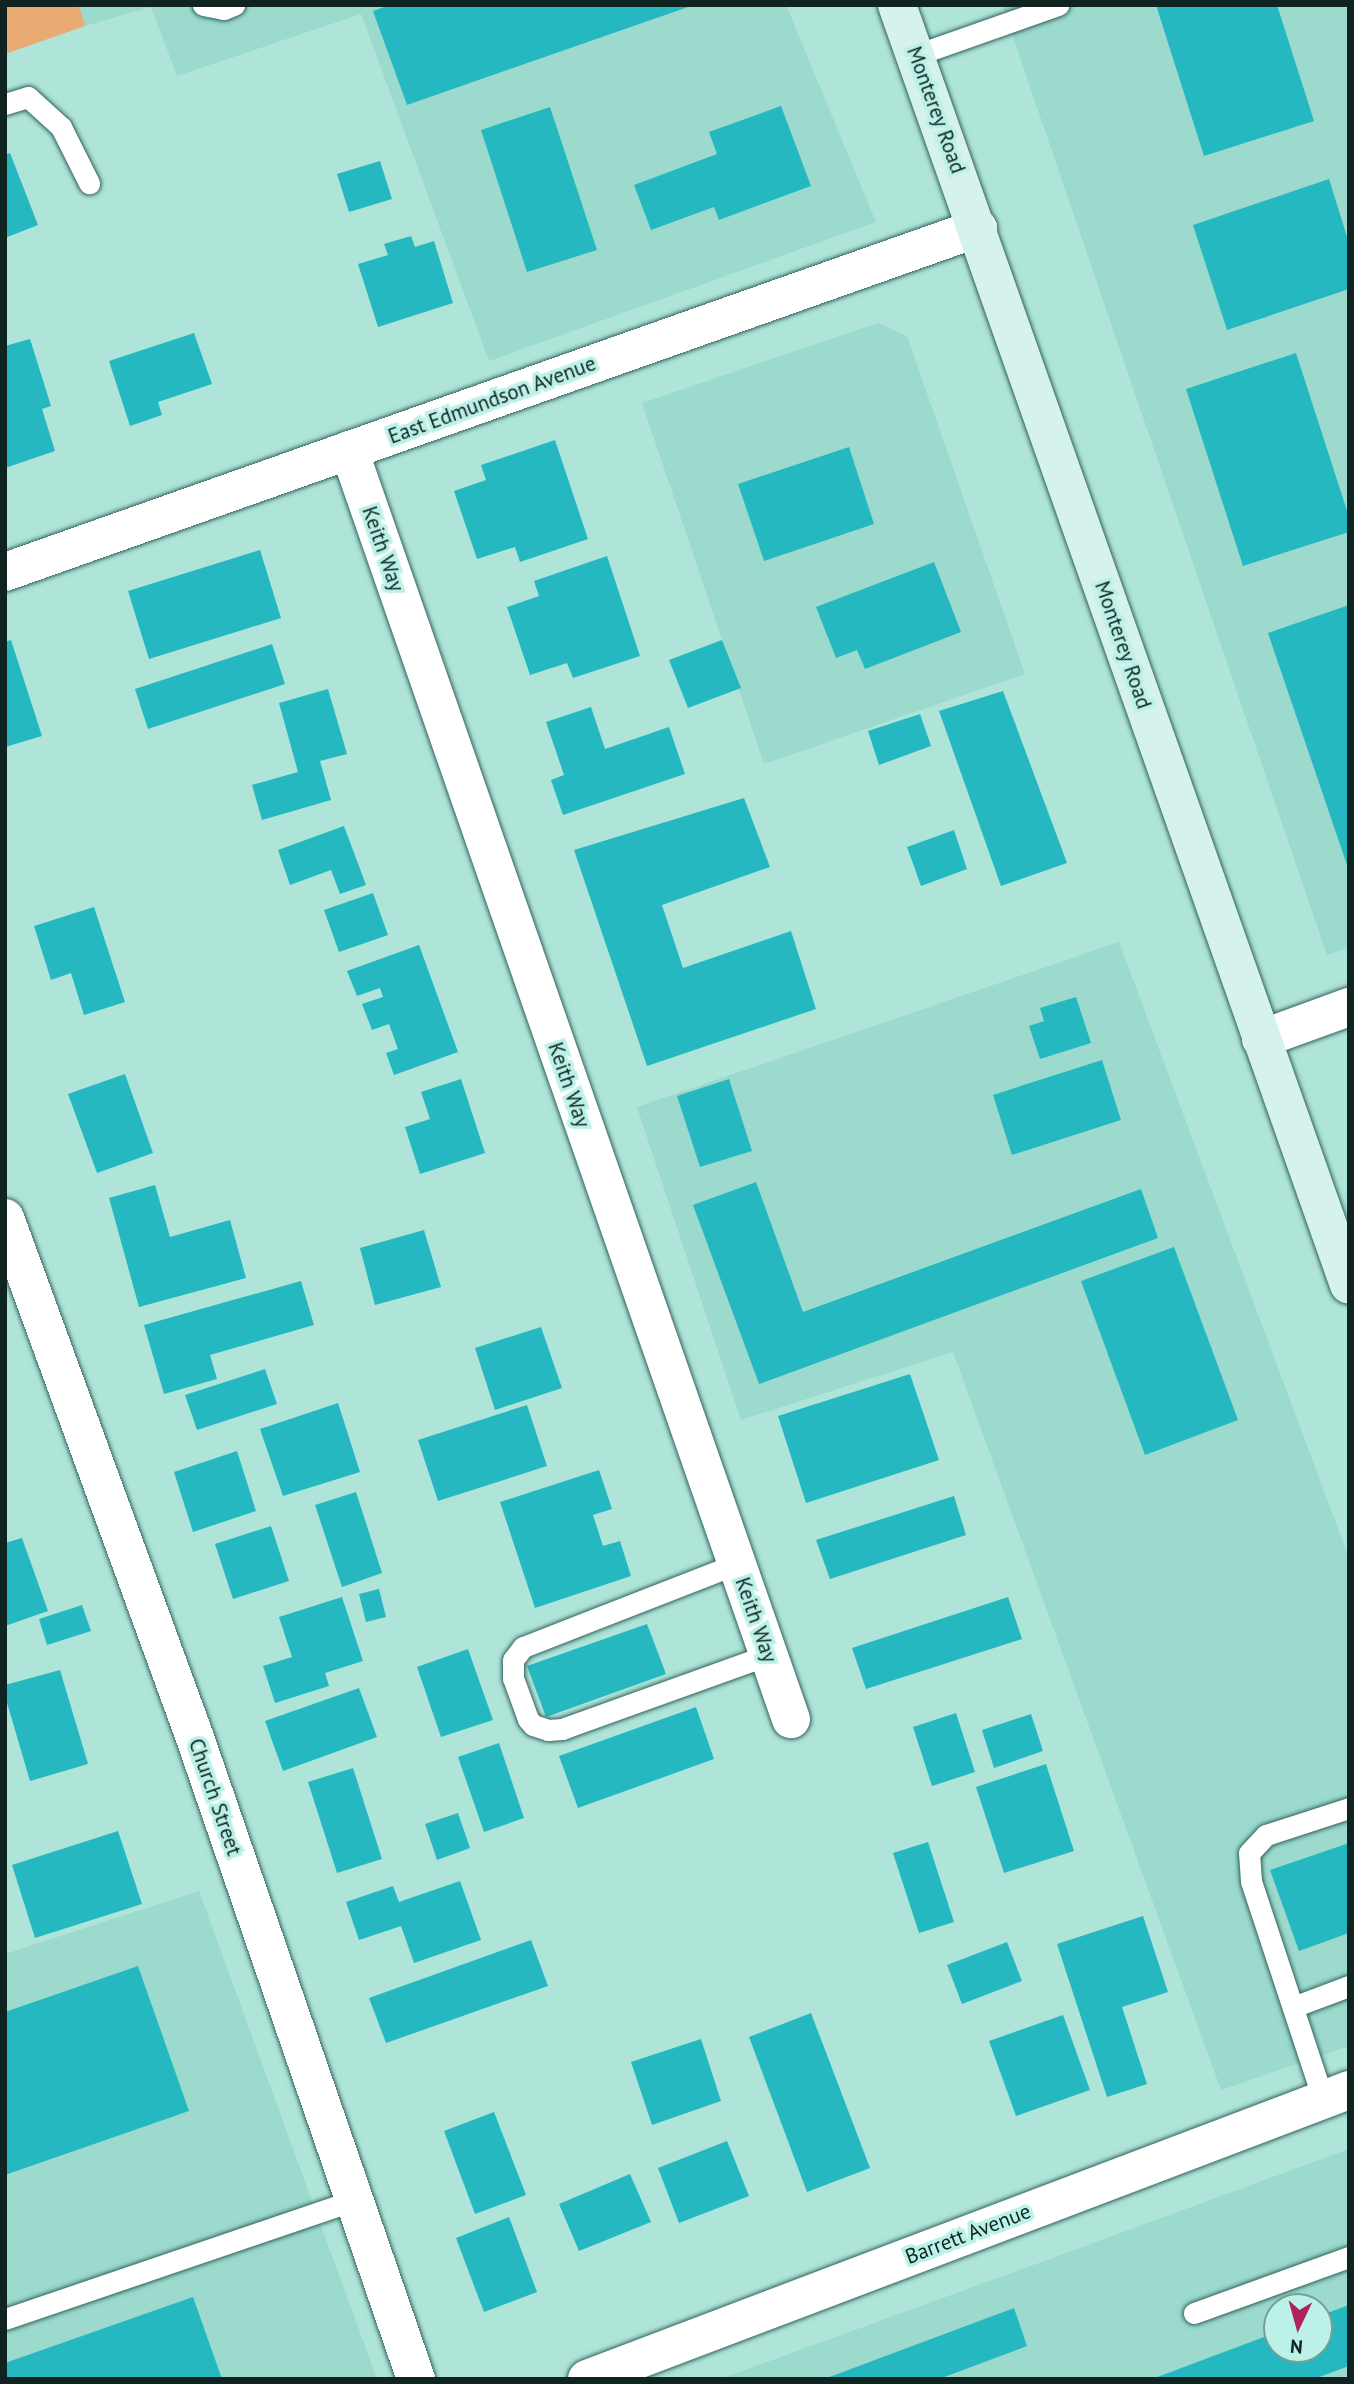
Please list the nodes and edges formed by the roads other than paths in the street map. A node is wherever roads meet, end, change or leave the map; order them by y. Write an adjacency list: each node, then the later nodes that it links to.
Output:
1 (203, 5): 2 (lane)
2 (234, 5)
3 (897, 5): 5 (main road, Monterey Road)
4 (1058, 5): 5 (lane)
5 (916, 55): 8 (main road, Monterey Road)
6 (5, 104): 7 (lane)
7 (89, 183)
8 (978, 228): 9 (street, East Edmundson Avenue); 12 (main road, Monterey Road)
9 (349, 450): 10 (street, East Edmundson Avenue); 16 (street, Keith Way)
10 (5, 572)
11 (1349, 1007): 12 (street)
12 (1261, 1039): 14 (main road, Monterey Road)
13 (5, 1218): 23 (street, Church Street)
14 (1339, 1225): 15 (main road, Monterey Road)
15 (1349, 1285)
16 (736, 1564): 17 (street, Keith Way); 17 (lane)
17 (768, 1655): 18 (street, Keith Way)
18 (791, 1719)
19 (1349, 1808): 21 (lane)
20 (1349, 1986): 21 (lane)
21 (1293, 2007): 22 (lane)
22 (1336, 2095): 28 (street, Barrett Avenue)
23 (355, 2200): 26 (lane); 27 (street, Church Street)
24 (1349, 2257): 25 (lane)
25 (1194, 2313)
26 (5, 2319)
27 (416, 2379)
28 (587, 2379)

